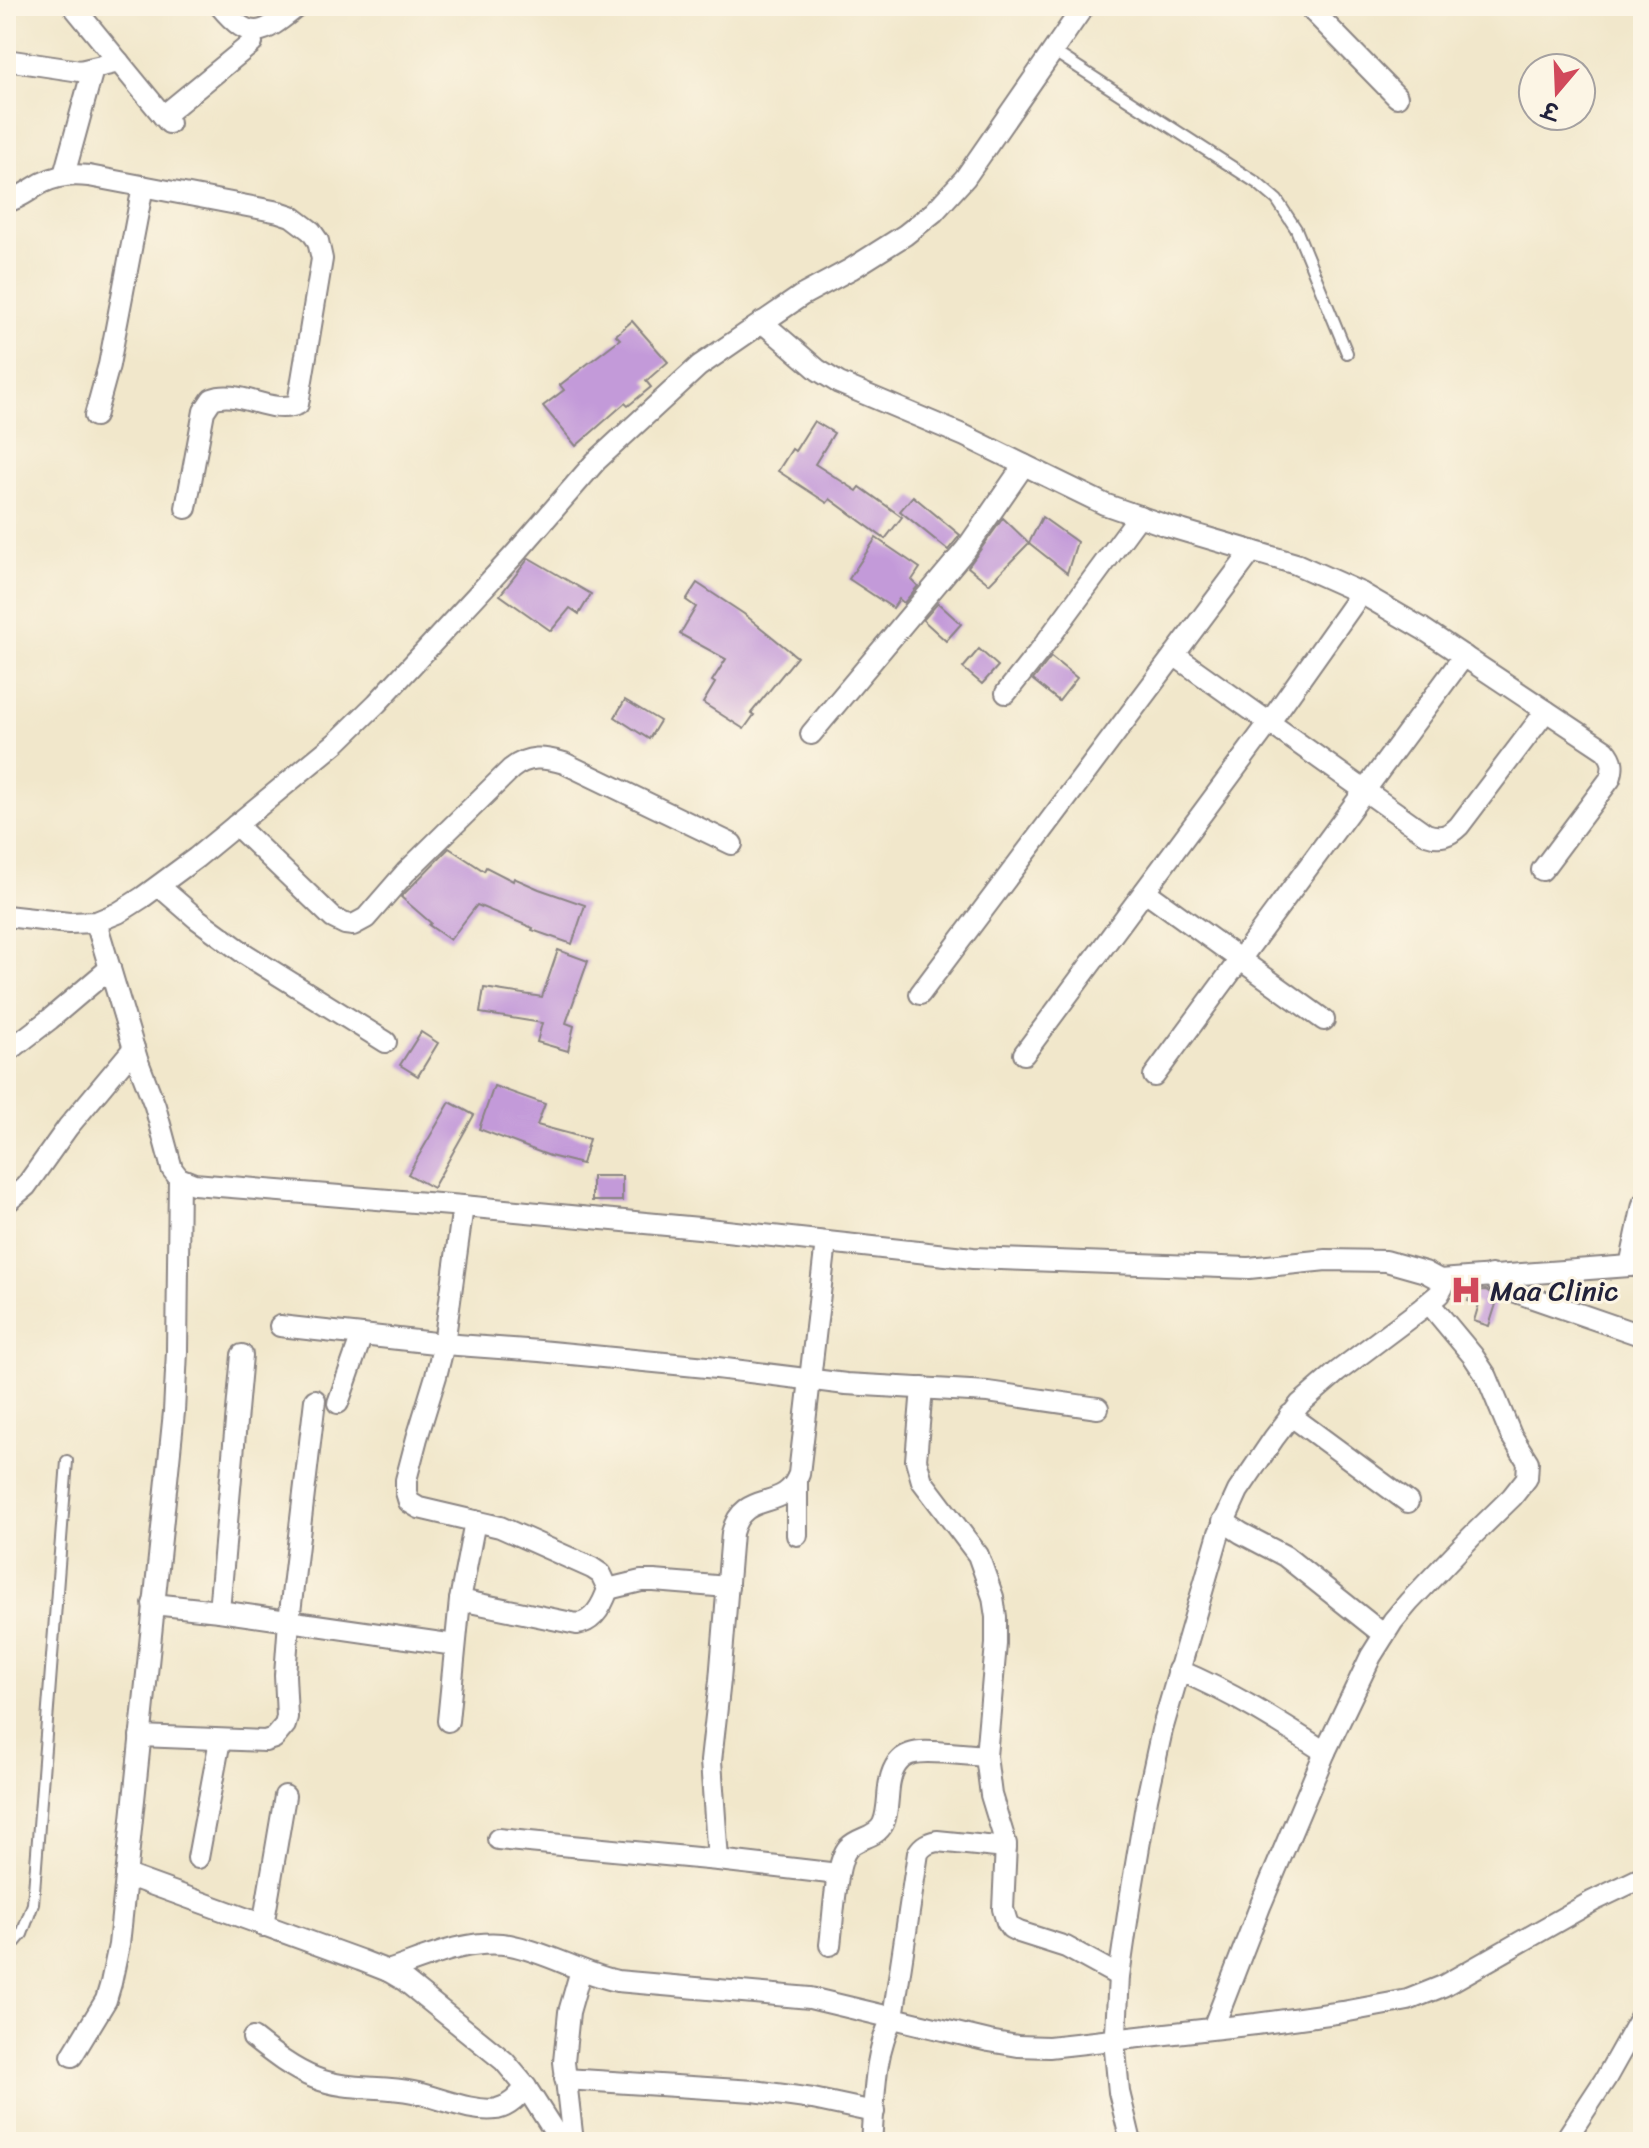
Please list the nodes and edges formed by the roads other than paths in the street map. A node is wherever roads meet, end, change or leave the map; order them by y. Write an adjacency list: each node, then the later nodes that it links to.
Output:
1 (73, 6): 6 (street)
2 (220, 6): 3 (street)
3 (298, 6)
4 (1084, 6): 8 (street)
5 (1308, 6): 12 (street)
6 (90, 27): 10 (street); 11 (street)
7 (252, 43): 10 (street)
8 (1053, 51): 16 (street); 17 (lane)
9 (6, 60): 11 (street)
10 (119, 62): 11 (street)
11 (90, 69): 13 (street)
12 (1397, 97)
13 (64, 175): 14 (street); 15 (street)
14 (143, 186): 18 (street); 20 (street)
15 (6, 202)
16 (762, 322): 19 (street); 31 (street)
17 (1347, 353)
18 (95, 416)
19 (1024, 465): 21 (street); 29 (street)
20 (186, 508)
21 (1139, 516): 22 (street); 26 (street)
22 (1252, 551): 23 (street); 24 (street)
23 (1361, 593): 25 (street); 28 (street)
24 (1174, 655): 28 (street); 40 (street)
25 (1464, 656): 27 (street); 30 (street)
26 (1006, 693)
27 (1546, 711): 30 (street); 33 (street)
28 (1269, 723): 30 (street); 35 (street)
29 (811, 734)
30 (1365, 790): 38 (street)
31 (236, 825): 32 (street); 34 (street)
32 (732, 844)
33 (1542, 870)
34 (159, 886): 37 (street); 42 (street)
35 (1145, 891): 38 (street); 45 (street)
36 (6, 916): 37 (street)
37 (96, 922): 39 (street)
38 (1240, 959): 41 (street); 46 (street)
39 (110, 968): 43 (street); 44 (street)
40 (920, 994)
41 (1324, 1020)
42 (386, 1042)
43 (134, 1048): 47 (street); 48 (street)
44 (6, 1053)
45 (1024, 1054)
46 (1154, 1076)
47 (179, 1178): 50 (street); 76 (street)
48 (6, 1203)
49 (1643, 1204): 52 (street)
50 (463, 1206): 51 (street); 59 (street)
51 (826, 1242): 54 (street); 61 (street)
52 (1636, 1266): 53 (street)
53 (1491, 1275): 54 (street); 58 (street)
54 (1440, 1280): 55 (street)
55 (1429, 1303): 66 (street); 79 (street)
56 (280, 1326): 57 (street)
57 (362, 1335): 59 (street); 64 (street)
58 (1643, 1336)
59 (444, 1344): 61 (street); 70 (street)
60 (242, 1355): 77 (street)
61 (810, 1380): 62 (street); 68 (street)
62 (922, 1388): 65 (street); 86 (street)
63 (315, 1400): 78 (street)
64 (338, 1403)
65 (1098, 1408)
66 (1290, 1415): 69 (street); 71 (street)
67 (67, 1461): 97 (lane)
68 (797, 1479): 72 (street); 73 (street)
69 (1408, 1502)
70 (475, 1521): 74 (street); 75 (street)
71 (1223, 1521): 79 (street); 81 (street)
72 (797, 1535)
73 (728, 1587): 74 (street); 91 (street)
74 (608, 1589): 75 (street)
75 (460, 1600): 80 (street)
76 (153, 1604): 77 (street); 83 (street)
77 (219, 1611): 78 (street)
78 (289, 1621): 80 (street); 84 (street)
79 (1384, 1635): 85 (street)
80 (455, 1645): 82 (street)
81 (1178, 1670): 85 (street); 100 (street)
82 (448, 1721)
83 (140, 1736): 84 (street); 93 (street)
84 (220, 1740): 90 (street)
85 (1325, 1752): 103 (street)
86 (986, 1756): 89 (street); 92 (street)
87 (285, 1796): 95 (street)
88 (498, 1839): 91 (street)
89 (1006, 1848): 100 (street); 102 (street)
90 (198, 1858)
91 (718, 1860): 92 (street)
92 (838, 1874): 96 (street)
93 (126, 1875): 95 (street); 106 (street)
94 (1643, 1877): 103 (street)
95 (263, 1926): 99 (street)
96 (830, 1945)
97 (6, 1953)
98 (581, 1970): 99 (street); 102 (street); 107 (street)
99 (388, 1971): 108 (street)
100 (1119, 1976): 105 (street)
101 (1643, 2012): 114 (street)
102 (893, 2017): 105 (street); 109 (street)
103 (1213, 2028): 105 (street)
104 (253, 2038): 108 (street)
105 (1115, 2039): 113 (street)
106 (72, 2056)
107 (565, 2079): 109 (street); 111 (street)
108 (526, 2087): 110 (street)
109 (874, 2112): 112 (street)
110 (561, 2142)
111 (573, 2142)
112 (871, 2142)
113 (1131, 2142)
114 (1564, 2142)

